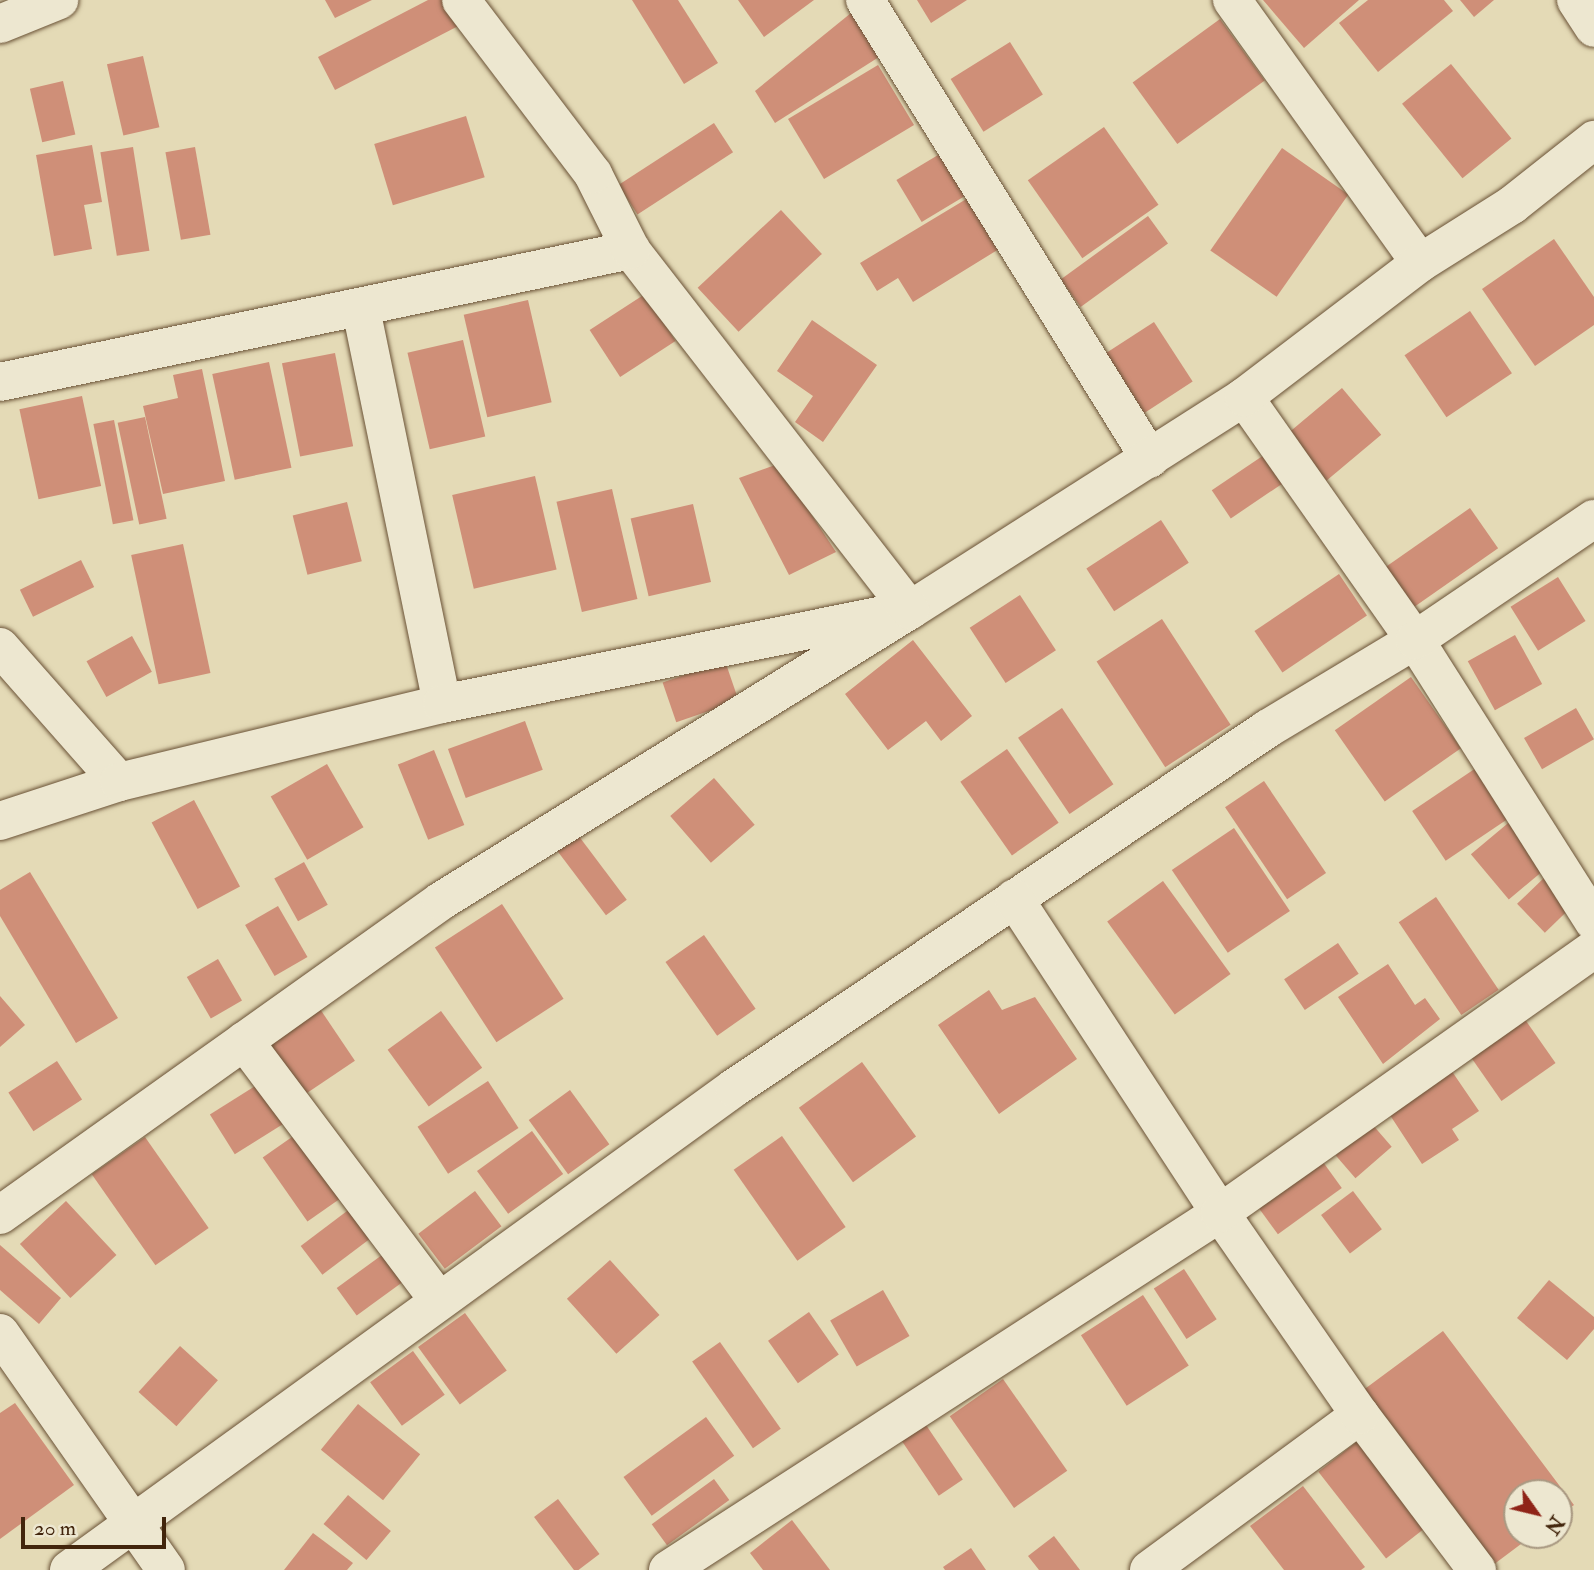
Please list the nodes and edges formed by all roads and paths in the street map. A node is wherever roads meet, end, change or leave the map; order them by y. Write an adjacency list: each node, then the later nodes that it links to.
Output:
1 (59, 0): 6 (street)
2 (461, 0): 9 (street)
3 (865, 0): 14 (street)
4 (1232, 0): 10 (street)
5 (1576, 0): 7 (street)
6 (0, 24)
7 (1594, 28)
8 (1594, 140): 10 (street)
9 (631, 250): 11 (street); 16 (street)
10 (1420, 263): 13 (street)
11 (361, 309): 12 (street); 19 (street)
12 (0, 383)
13 (1244, 397): 14 (street); 17 (street)
14 (1150, 459): 16 (street)
15 (1594, 519): 17 (street)
16 (910, 610): 19 (street); 25 (street)
17 (1416, 640): 22 (street); 23 (street)
18 (0, 647): 20 (street)
19 (442, 704): 20 (street)
20 (120, 782): 21 (street)
21 (0, 821)
22 (1014, 898): 26 (street); 28 (street)
23 (1594, 922)
24 (1594, 948): 26 (street)
25 (244, 1041): 27 (street); 28 (street)
26 (1220, 1213): 30 (street); 34 (street)
27 (0, 1215)
28 (439, 1301): 31 (street)
29 (0, 1334): 31 (street)
30 (1360, 1415): 35 (street); 36 (street)
31 (131, 1524): 32 (street); 33 (street)
32 (69, 1570)
33 (166, 1570)
34 (668, 1570)
35 (1149, 1570)
36 (1476, 1570)

